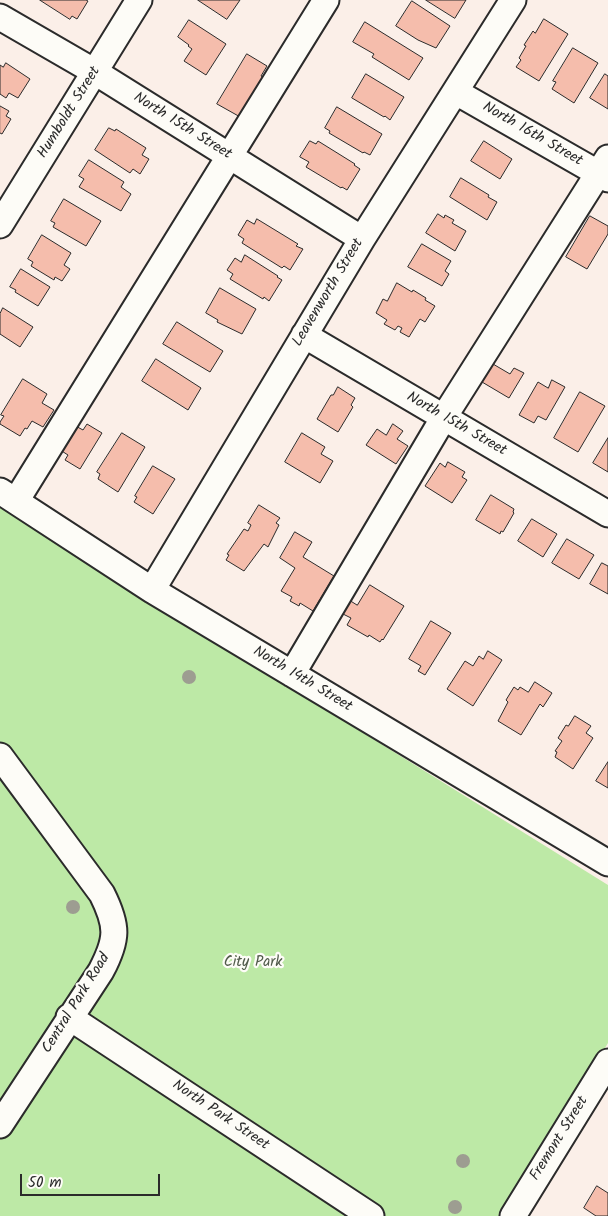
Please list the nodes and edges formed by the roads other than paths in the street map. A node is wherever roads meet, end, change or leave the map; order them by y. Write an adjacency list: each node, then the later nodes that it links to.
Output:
1 (139, 0): 5 (street, Humboldt Street)
2 (326, 0): 7 (street)
3 (513, 0): 6 (street, Leavenworth Street)
4 (0, 17): 5 (street, North 15th Street)
5 (95, 72): 7 (street, North 15th Street); 9 (street, Humboldt Street)
6 (456, 92): 8 (street, North 16th Street); 10 (street, Leavenworth Street)
7 (229, 156): 10 (street, North 15th Street); 13 (street)
8 (605, 170): 12 (street)
9 (0, 225)
10 (362, 239): 11 (street, Leavenworth Street)
11 (304, 335): 12 (street, North 15th Street); 15 (street, Leavenworth Street)
12 (444, 418): 14 (street, North 15th Street); 16 (street)
13 (8, 496): 15 (street, North 14th Street)
14 (608, 514)
15 (152, 590): 16 (street, North 14th Street)
16 (292, 674): 18 (street, North 14th Street)
17 (0, 756): 19 (street, Central Park Road)
18 (608, 863)
19 (69, 1018): 21 (street, Central Park Road); 22 (street, North Park Street)
20 (608, 1062): 23 (street, Fremont Street)
21 (0, 1125)
22 (371, 1216)
23 (513, 1216)

